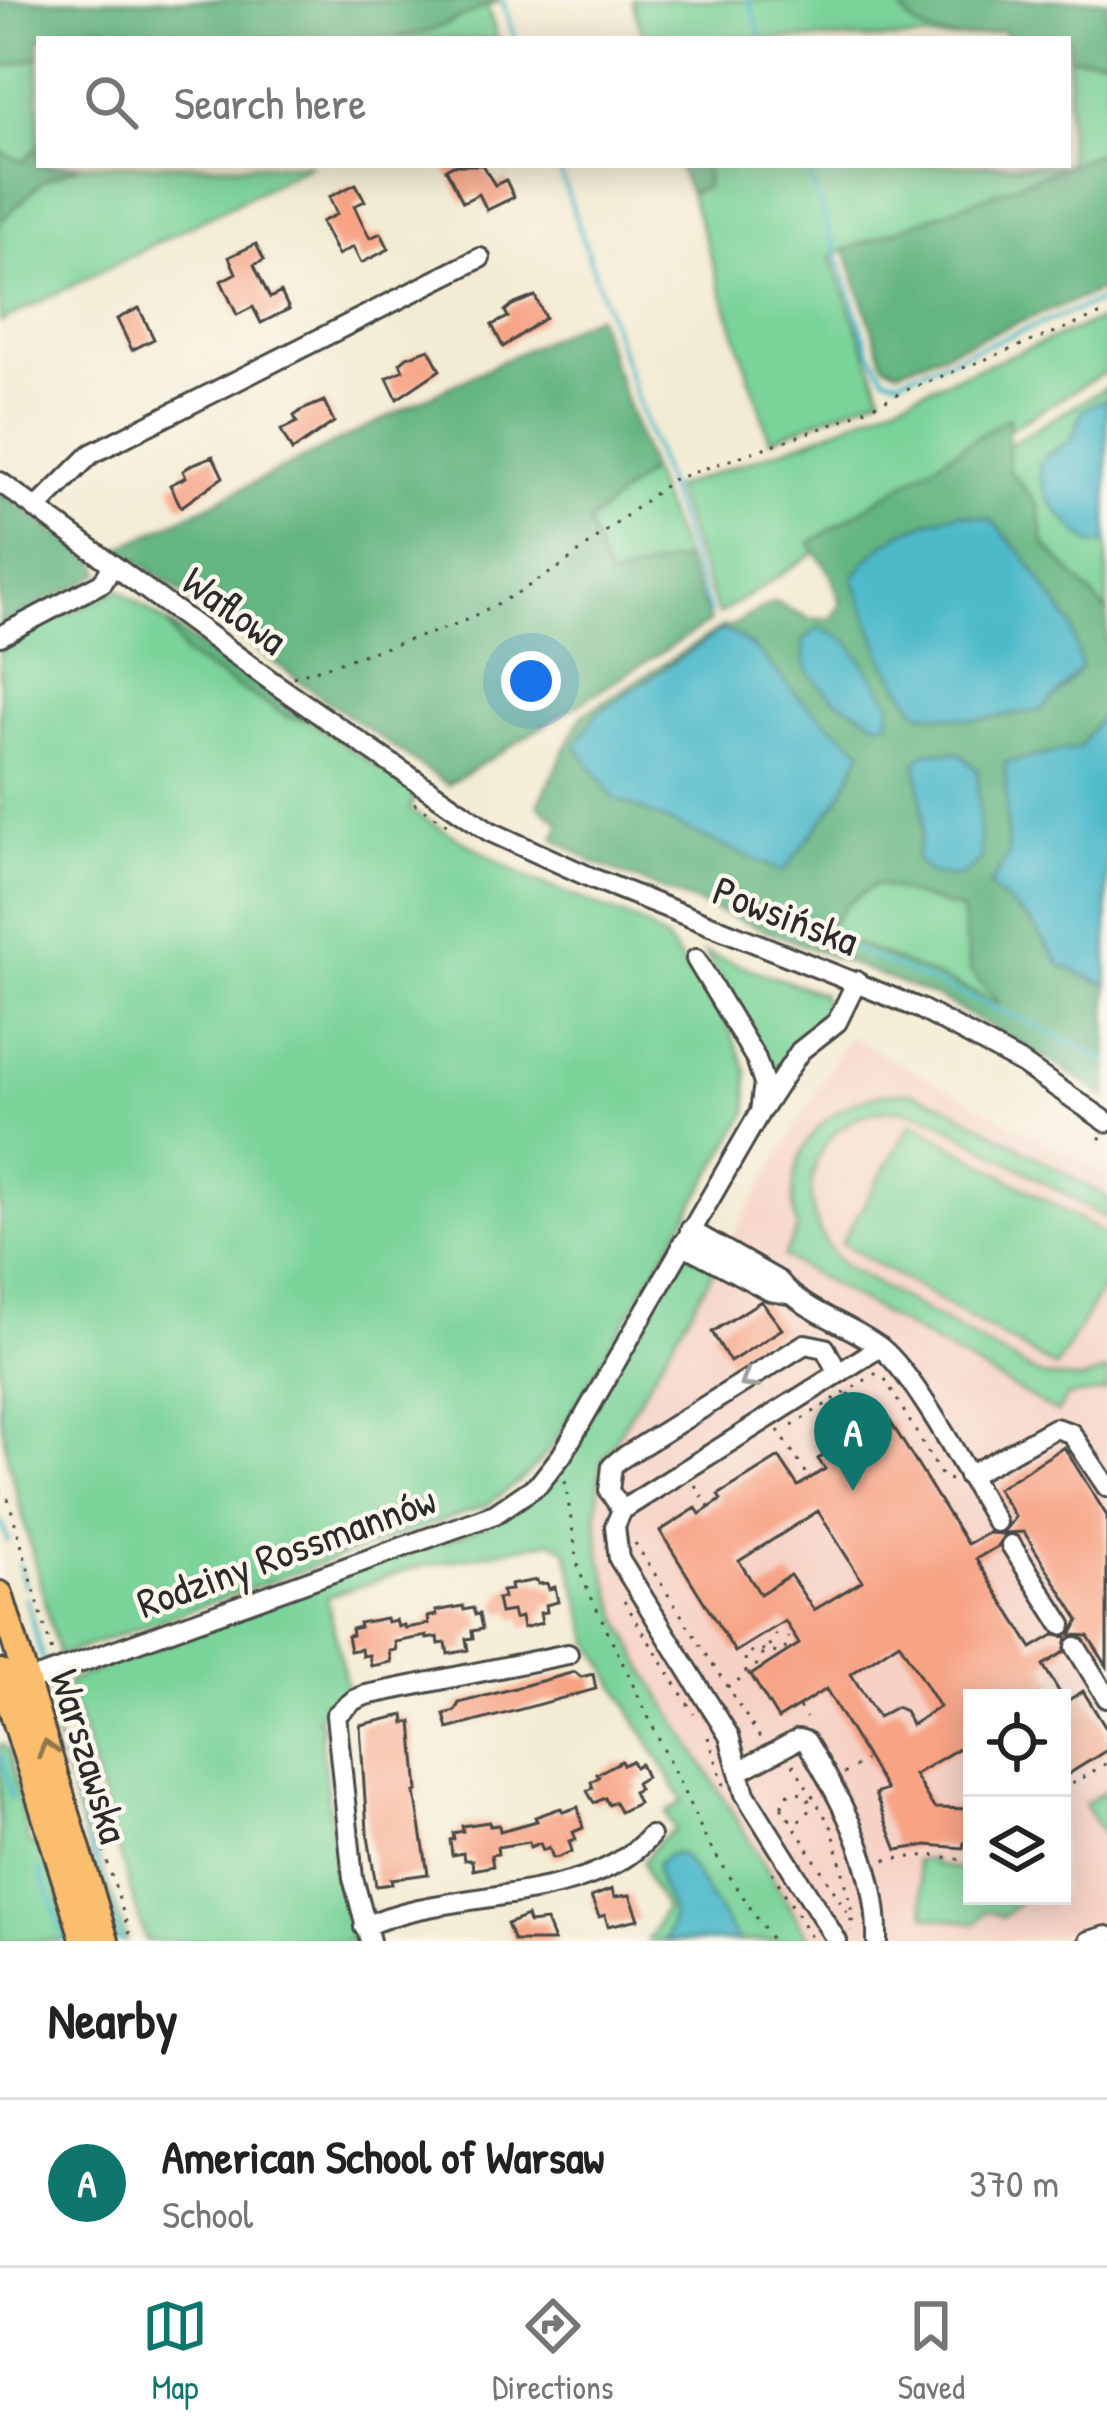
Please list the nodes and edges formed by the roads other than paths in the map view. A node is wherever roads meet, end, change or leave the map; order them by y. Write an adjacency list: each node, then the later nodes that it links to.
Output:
1 (480, 259): 3 (street)
2 (0, 482): 3 (street, Waflowa)
3 (36, 508): 4 (street, Waflowa)
4 (113, 565): 5 (street); 6 (street, Waflowa)
5 (0, 636)
6 (422, 799): 8 (street, Powsińska)
7 (696, 959): 9 (street)
8 (857, 981): 9 (street, Rodziny Rossmannów); 10 (street, Powsińska)
9 (760, 1112): 11 (street, Rodziny Rossmannów)
10 (1101, 1128)
11 (686, 1237): 12 (street); 26 (street, Rodziny Rossmannów)
12 (796, 1300): 13 (street); 14 (street)
13 (815, 1346): 15 (street); 18 (street, one-way to 18)
14 (880, 1347): 15 (street); 16 (street)
15 (842, 1382): 18 (street)
16 (962, 1479): 17 (street); 19 (street)
17 (1107, 1486)
18 (622, 1510): 28 (street)
19 (995, 1522)
20 (1010, 1545): 22 (street)
21 (0, 1594): 26 (main road, Warszawska)
22 (1062, 1625)
23 (1076, 1648): 27 (street)
24 (568, 1654): 31 (street)
25 (0, 1672): 26 (main road, Warszawska)
26 (12, 1695): 33 (main road, Warszawska); 34 (main road, Warszawska, one-way to 26)
27 (1107, 1696)
28 (740, 1771): 30 (street); 35 (street)
29 (650, 1836): 31 (street)
30 (848, 1931)
31 (367, 1934)
32 (1107, 1936): 36 (street)
33 (84, 1941)
34 (106, 1941)
35 (877, 1941)
36 (1089, 1941)

